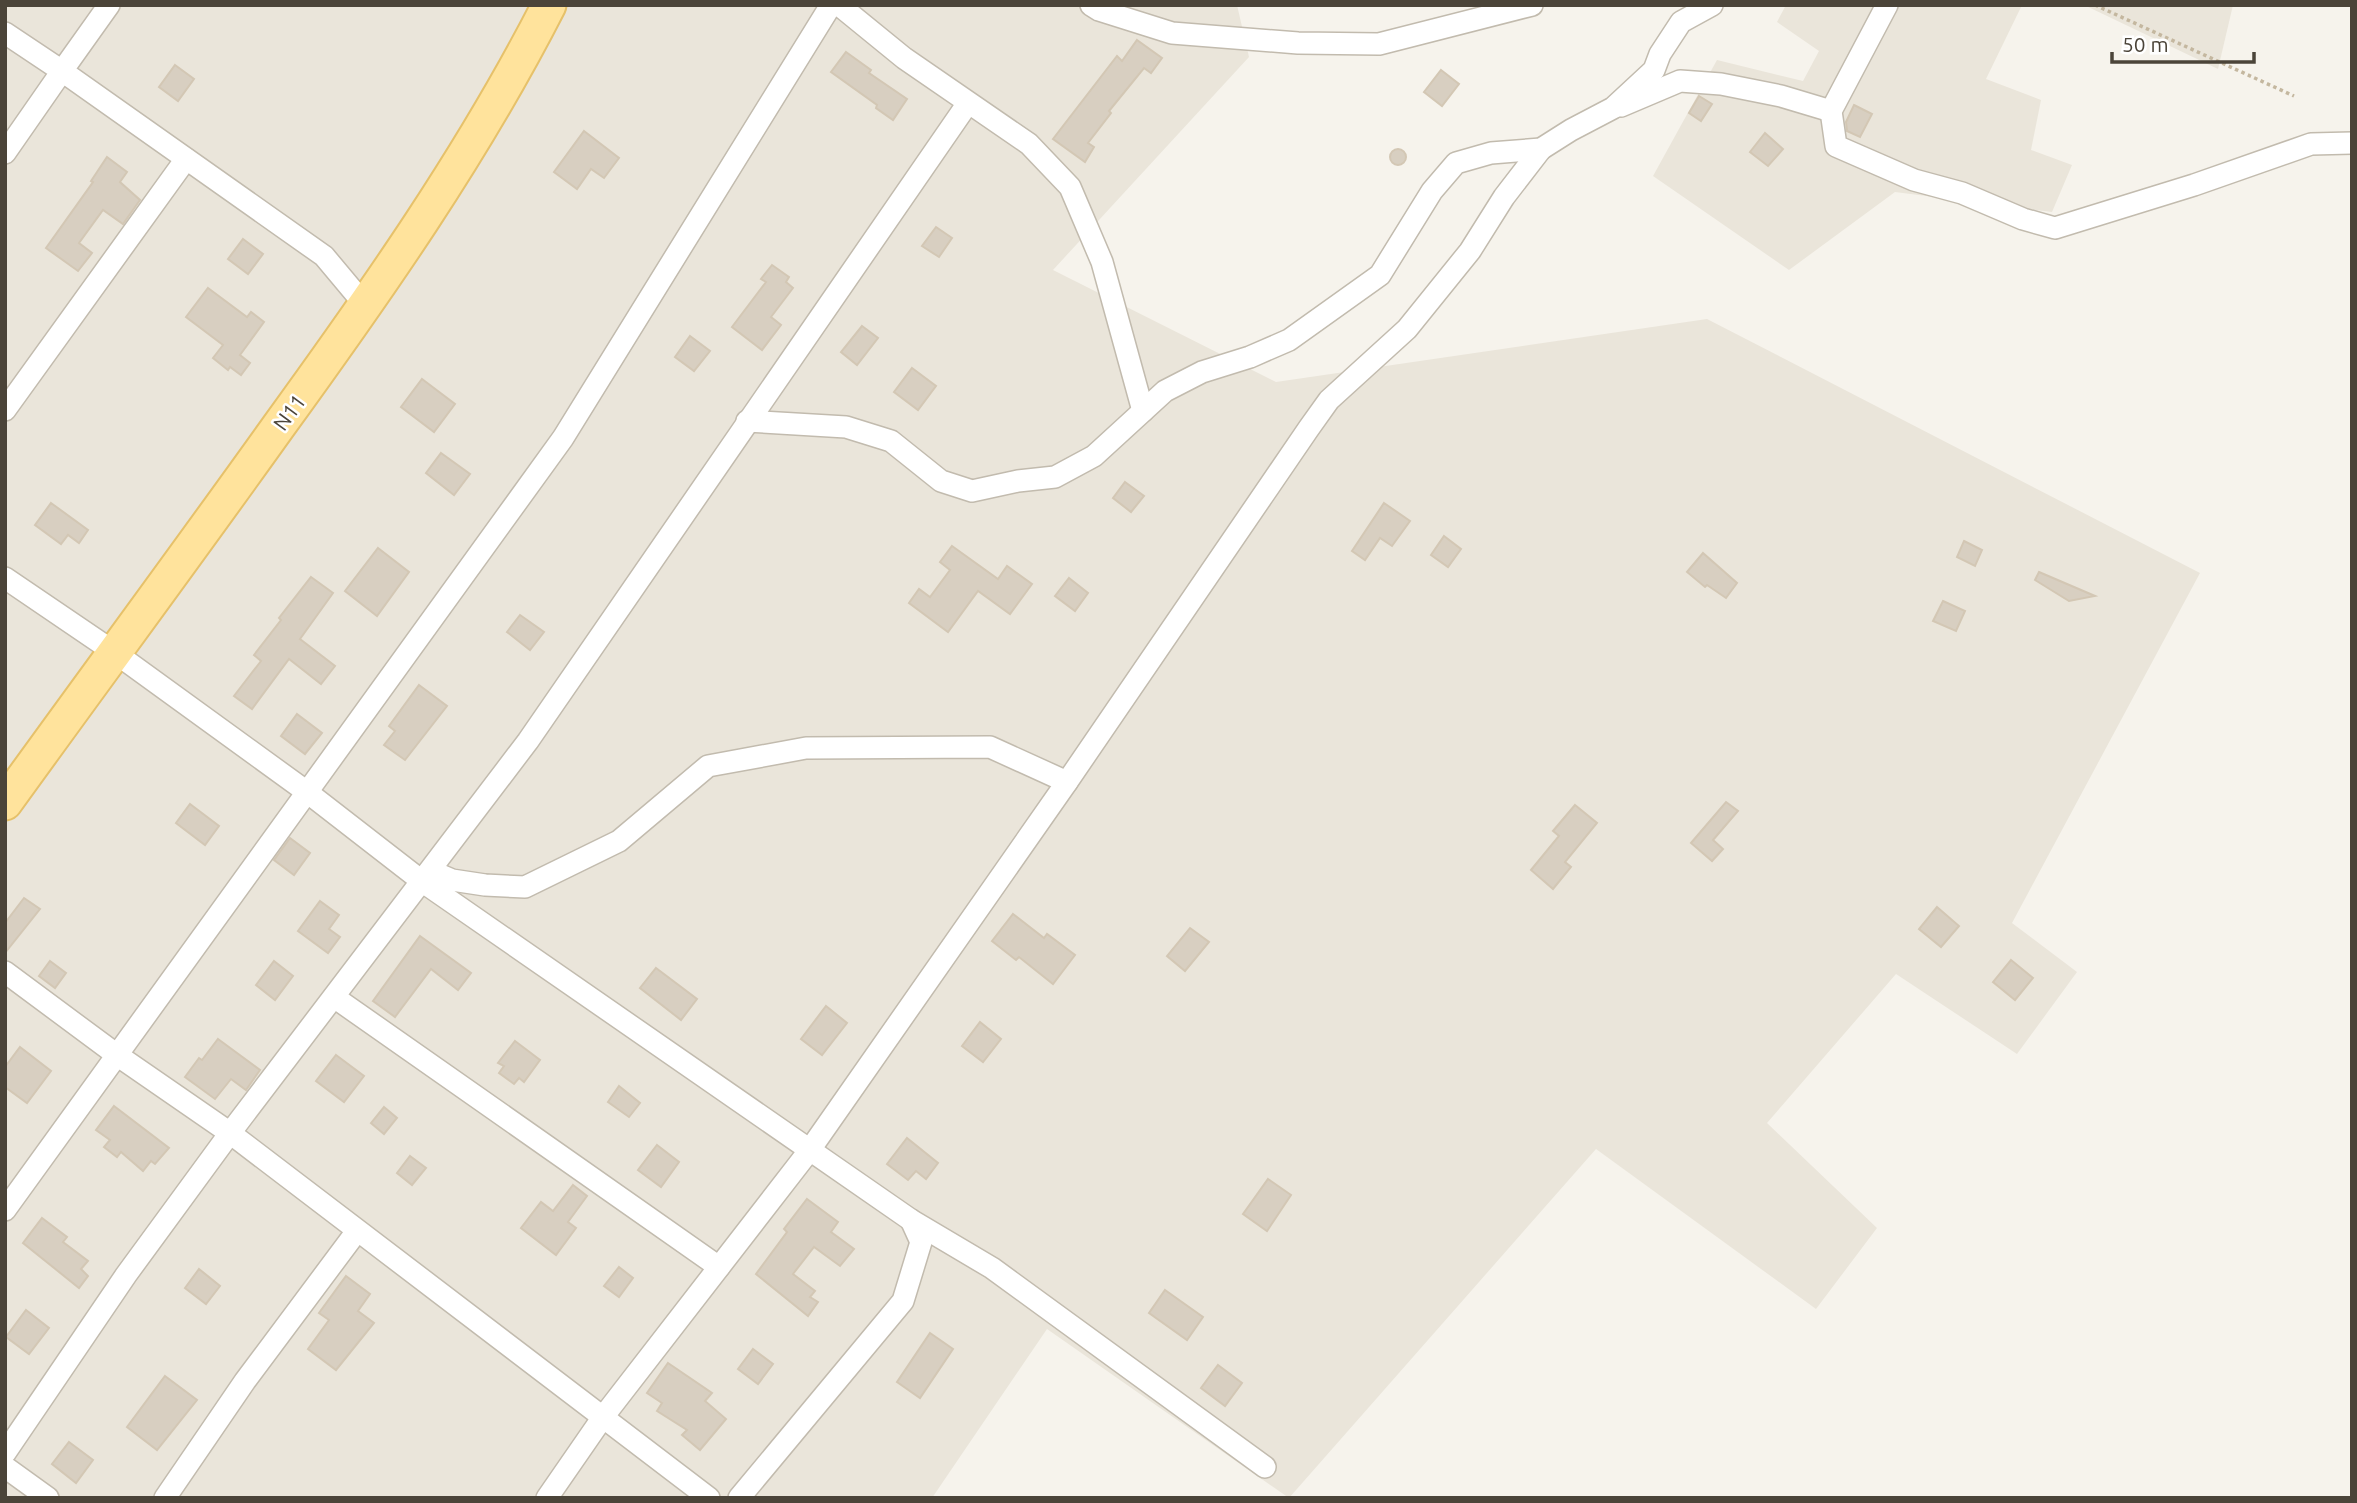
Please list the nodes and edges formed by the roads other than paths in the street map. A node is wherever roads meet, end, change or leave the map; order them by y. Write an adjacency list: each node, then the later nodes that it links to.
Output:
1 (109, 5): 10 (street)
2 (549, 5): 18 (main road, N11)
3 (831, 5): 25 (street)
4 (839, 5): 11 (street)
5 (1091, 5): 6 (street)
6 (1532, 5)
7 (1712, 5): 12 (street)
8 (1887, 5): 13 (street)
9 (5, 33): 10 (street)
10 (62, 71): 16 (street); 17 (street)
11 (968, 103): 20 (street); 21 (street)
12 (1613, 108): 13 (street); 15 (street)
13 (1831, 111): 14 (street)
14 (2352, 143)
15 (1541, 149): 20 (street); 24 (street)
16 (5, 153)
17 (186, 159): 18 (street); 19 (street)
18 (365, 305): 23 (main road, N11)
19 (5, 410)
20 (1143, 411): 21 (street)
21 (747, 421): 27 (street)
22 (5, 578): 23 (street)
23 (114, 652): 25 (street); 26 (main road, N11)
24 (1067, 782): 27 (street); 32 (street)
25 (307, 792): 27 (street); 30 (street)
26 (5, 803)
27 (427, 877): 29 (street); 32 (street)
28 (5, 972): 30 (street)
29 (334, 997): 31 (street); 36 (street)
30 (117, 1055): 31 (street); 33 (street)
31 (230, 1133): 35 (street); 38 (street)
32 (809, 1151): 34 (street); 36 (street)
33 (5, 1210)
34 (911, 1220): 40 (street); 45 (street)
35 (357, 1231): 37 (street); 42 (street)
36 (719, 1267): 37 (street)
37 (603, 1417): 43 (street); 44 (street)
38 (5, 1453)
39 (5, 1467): 41 (street)
40 (1265, 1467)
41 (48, 1498)
42 (165, 1498)
43 (547, 1498)
44 (709, 1498)
45 (739, 1498)

